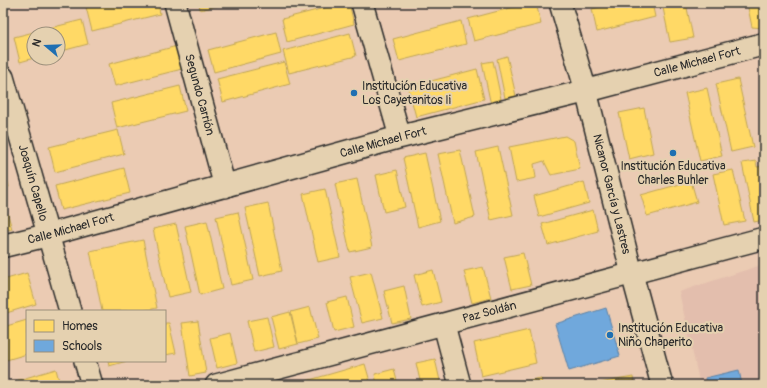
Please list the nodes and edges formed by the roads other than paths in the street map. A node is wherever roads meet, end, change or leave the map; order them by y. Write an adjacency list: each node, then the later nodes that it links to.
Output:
1 (175, 3): 8 (street, Segundo Carrión)
2 (362, 3): 7 (street)
3 (560, 3): 6 (street, Nicanor García y Lastres)
4 (764, 44): 6 (street, Calle Michael Fort)
5 (3, 77): 9 (street, Joaquín Capello)
6 (586, 91): 7 (street, Calle Michael Fort); 12 (street, Nicanor García y Lastres)
7 (400, 137): 8 (street, Calle Michael Fort)
8 (225, 186): 9 (street, Calle Michael Fort)
9 (48, 235): 11 (street, Calle Michael Fort); 13 (street, Joaquín Capello)
10 (764, 238): 12 (street, Paz Soldán)
11 (3, 246)
12 (632, 274): 14 (street, Paz Soldán); 20 (street, Nicanor García y Lastres)
13 (70, 310)
14 (444, 325): 16 (street, Paz Soldán); 19 (street)
15 (85, 362): 17 (street)
16 (278, 377): 18 (street, Paz Soldán)
17 (92, 385)
18 (216, 385)
19 (460, 385)
20 (662, 385)

